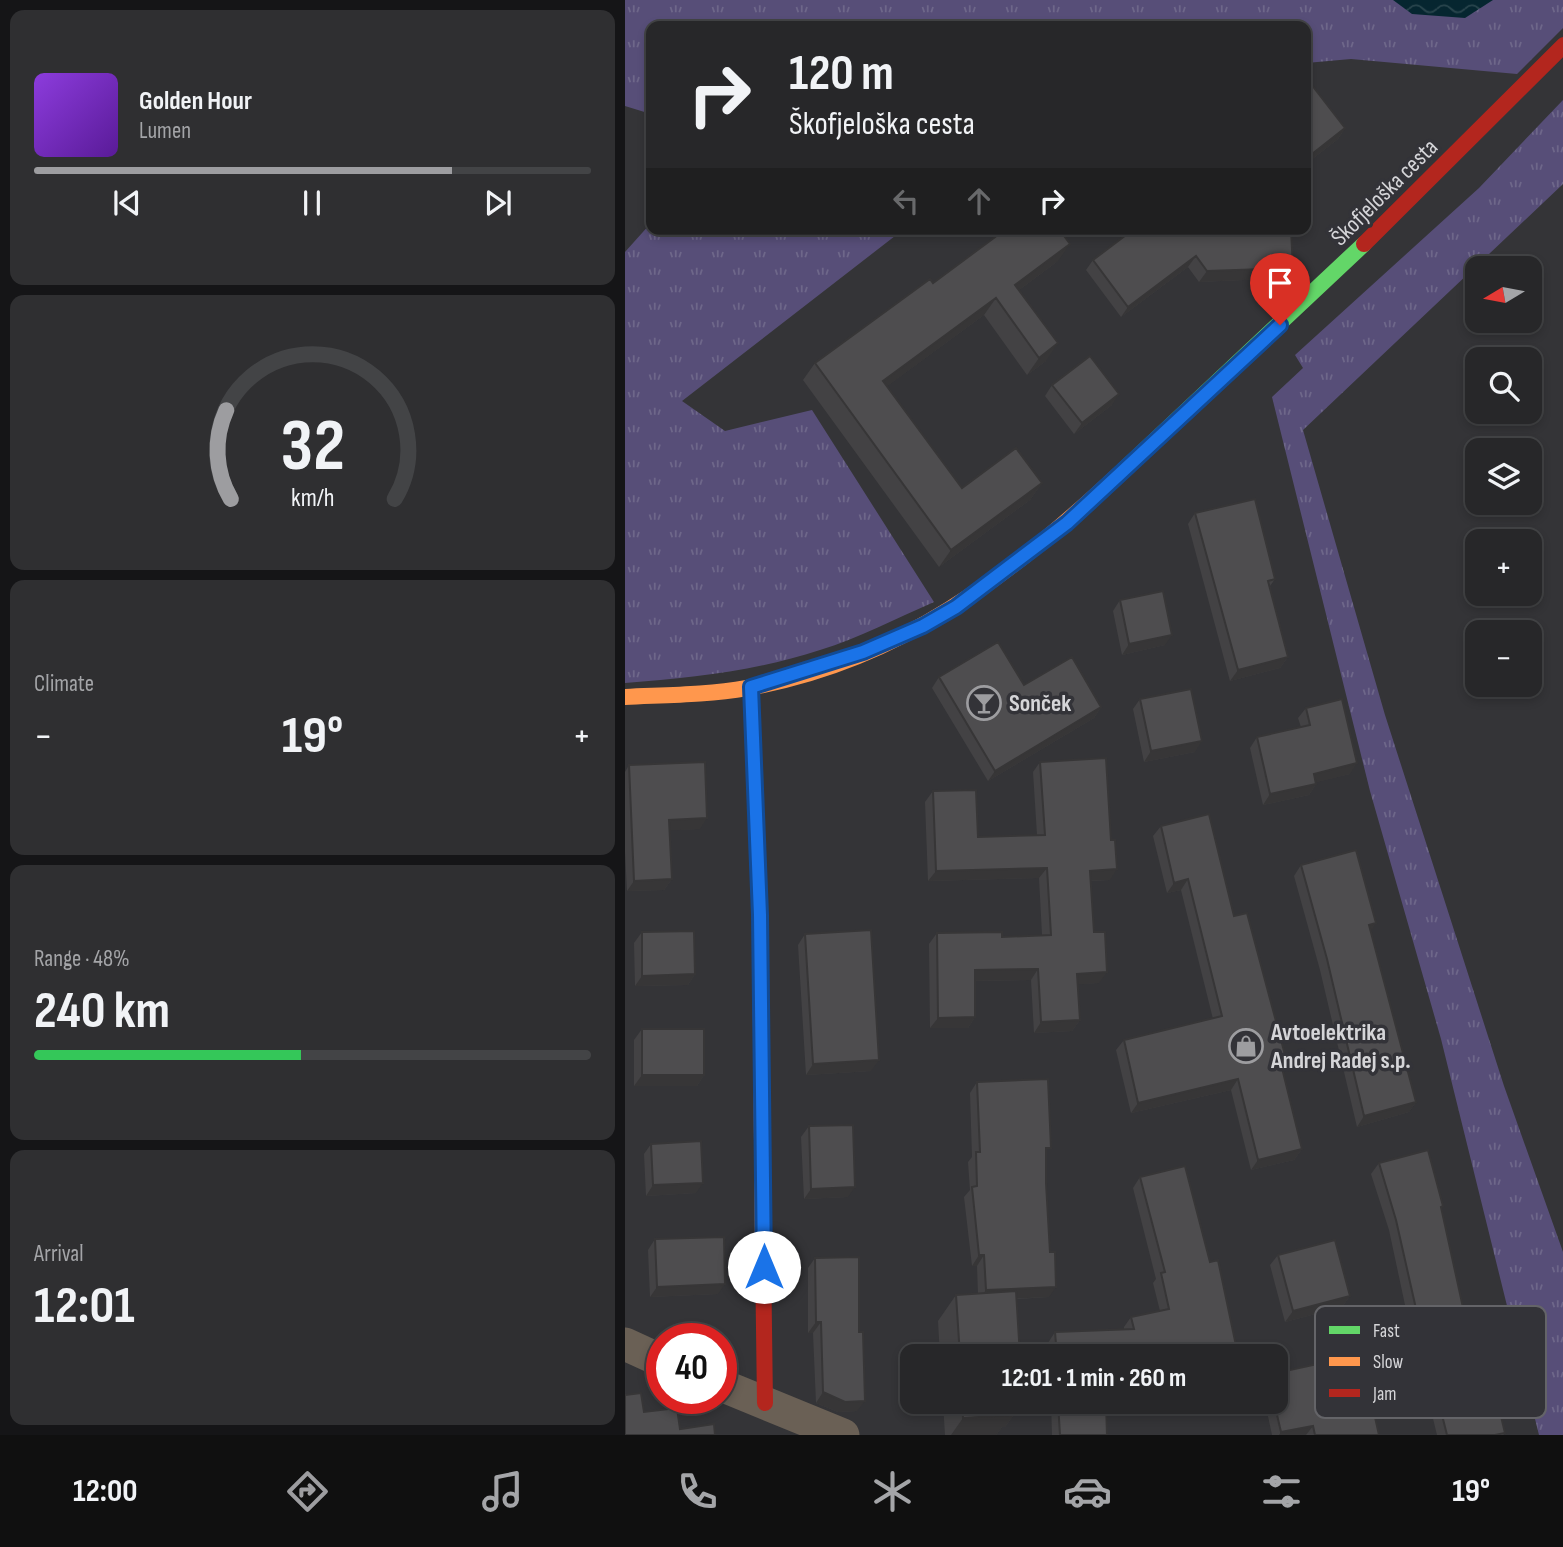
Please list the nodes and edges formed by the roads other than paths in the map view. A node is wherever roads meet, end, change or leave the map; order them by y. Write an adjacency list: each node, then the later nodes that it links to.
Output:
1 (1563, 45): 2 (street, Škofjeloška cesta)
2 (751, 687): 3 (street, Škofjeloška cesta); 7 (street)
3 (625, 697)
4 (625, 1344): 5 (street)
5 (646, 1354)
6 (737, 1392): 7 (street)
7 (765, 1403): 8 (street)
8 (843, 1435)

